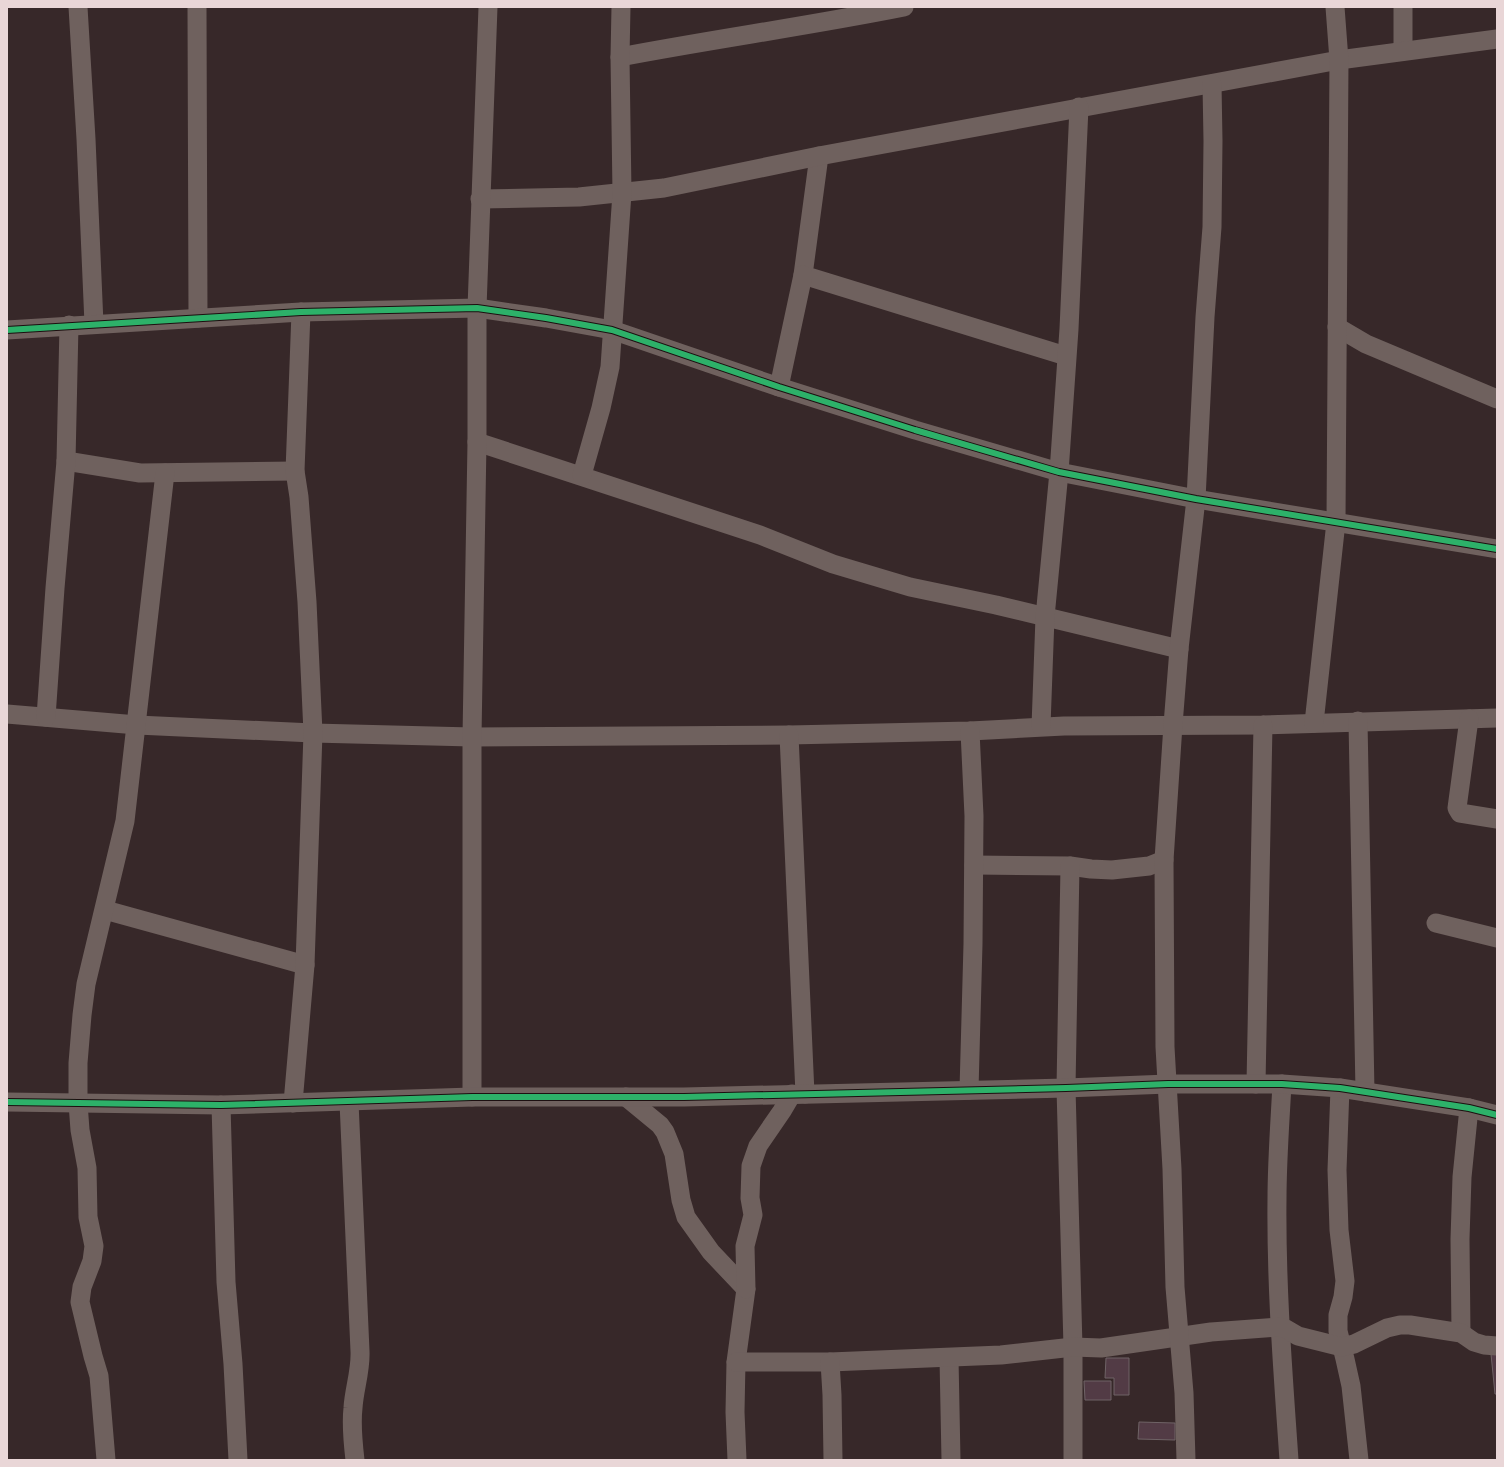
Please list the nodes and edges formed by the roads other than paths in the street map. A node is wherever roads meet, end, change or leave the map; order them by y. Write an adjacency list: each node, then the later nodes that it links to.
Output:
1 (78, 7): 22 (street)
2 (197, 7): 21 (street)
3 (488, 7): 17 (street)
4 (620, 7): 11 (street)
5 (904, 7): 8 (street)
6 (1335, 7): 12 (street)
7 (1403, 7): 10 (street)
8 (828, 14): 11 (street)
9 (1497, 40): 10 (street)
10 (1403, 51): 12 (street)
11 (620, 57): 16 (street)
12 (1339, 60): 13 (street); 24 (street)
13 (1212, 84): 14 (street); 36 (street)
14 (1079, 107): 15 (street); 27 (street)
15 (819, 156): 16 (street); 18 (street)
16 (622, 193): 17 (street); 26 (street)
17 (480, 199): 19 (street)
18 (803, 275): 27 (street); 28 (street)
19 (477, 308): 20 (street); 26 (street); 30 (street)
20 (301, 312): 21 (street); 32 (street)
21 (198, 318): 22 (street)
22 (94, 324): 23 (street)
23 (69, 325): 25 (street); 31 (street)
24 (1337, 327): 29 (street); 37 (street)
25 (7, 330)
26 (612, 330): 28 (street); 35 (street)
27 (1066, 356): 33 (street)
28 (779, 386): 33 (street)
29 (1497, 399)
30 (477, 442): 35 (street); 54 (street)
31 (66, 461): 34 (street); 42 (street)
32 (295, 471): 34 (street); 52 (street)
33 (1059, 472): 36 (street); 39 (street)
34 (165, 473): 47 (street)
35 (582, 475): 39 (street)
36 (1196, 499): 37 (street); 40 (street)
37 (1336, 522): 38 (street); 45 (street)
38 (1497, 549)
39 (1045, 617): 40 (street); 50 (street)
40 (1179, 649): 48 (street)
41 (7, 714): 42 (street)
42 (46, 717): 47 (street)
43 (1497, 718): 44 (street)
44 (1469, 719): 46 (street); 55 (street)
45 (1314, 722): 46 (street); 49 (street)
46 (1358, 722): 69 (street)
47 (137, 725): 52 (street); 59 (street)
48 (1172, 725): 49 (street); 50 (street); 56 (street)
49 (1263, 725): 64 (street)
50 (1041, 726): 51 (street)
51 (970, 731): 53 (street); 57 (street)
52 (313, 733): 54 (street); 62 (street)
53 (789, 735): 54 (street); 70 (street)
54 (472, 737): 71 (street)
55 (1497, 819)
56 (1164, 860): 58 (street); 63 (street)
57 (974, 865): 58 (street); 68 (street)
58 (1070, 866): 66 (street)
59 (105, 910): 62 (street); 76 (street)
60 (1436, 923): 61 (street)
61 (1497, 938)
62 (305, 966): 74 (street)
63 (1168, 1084): 64 (street); 66 (street); 83 (street)
64 (1256, 1084): 65 (street)
65 (1282, 1084): 67 (street); 81 (street)
66 (1066, 1088): 68 (street); 86 (street)
67 (1340, 1088): 69 (street); 84 (street)
68 (969, 1090): 70 (street)
69 (1365, 1092): 78 (street)
70 (798, 1094): 72 (street); 80 (street)
71 (472, 1097): 72 (street); 75 (street)
72 (626, 1097): 80 (street)
73 (7, 1102): 76 (street)
74 (293, 1102): 75 (street); 77 (street)
75 (349, 1102): 92 (street)
76 (78, 1103): 77 (street); 90 (street)
77 (221, 1105): 91 (street)
78 (1469, 1108): 79 (street); 82 (street)
79 (1497, 1115)
80 (746, 1288): 88 (street)
81 (1280, 1327): 83 (street); 84 (street); 98 (street)
82 (1461, 1333): 84 (street); 85 (street)
83 (1180, 1337): 86 (street); 97 (street)
84 (1342, 1346): 99 (street)
85 (1497, 1346)
86 (1073, 1347): 87 (street); 96 (street)
87 (949, 1358): 89 (street); 95 (street)
88 (736, 1362): 89 (street); 93 (street)
89 (830, 1362): 94 (street)
90 (106, 1460)
91 (238, 1460)
92 (355, 1460)
93 (737, 1460)
94 (833, 1460)
95 (951, 1460)
96 (1073, 1460)
97 (1186, 1460)
98 (1288, 1460)
99 (1359, 1460)

